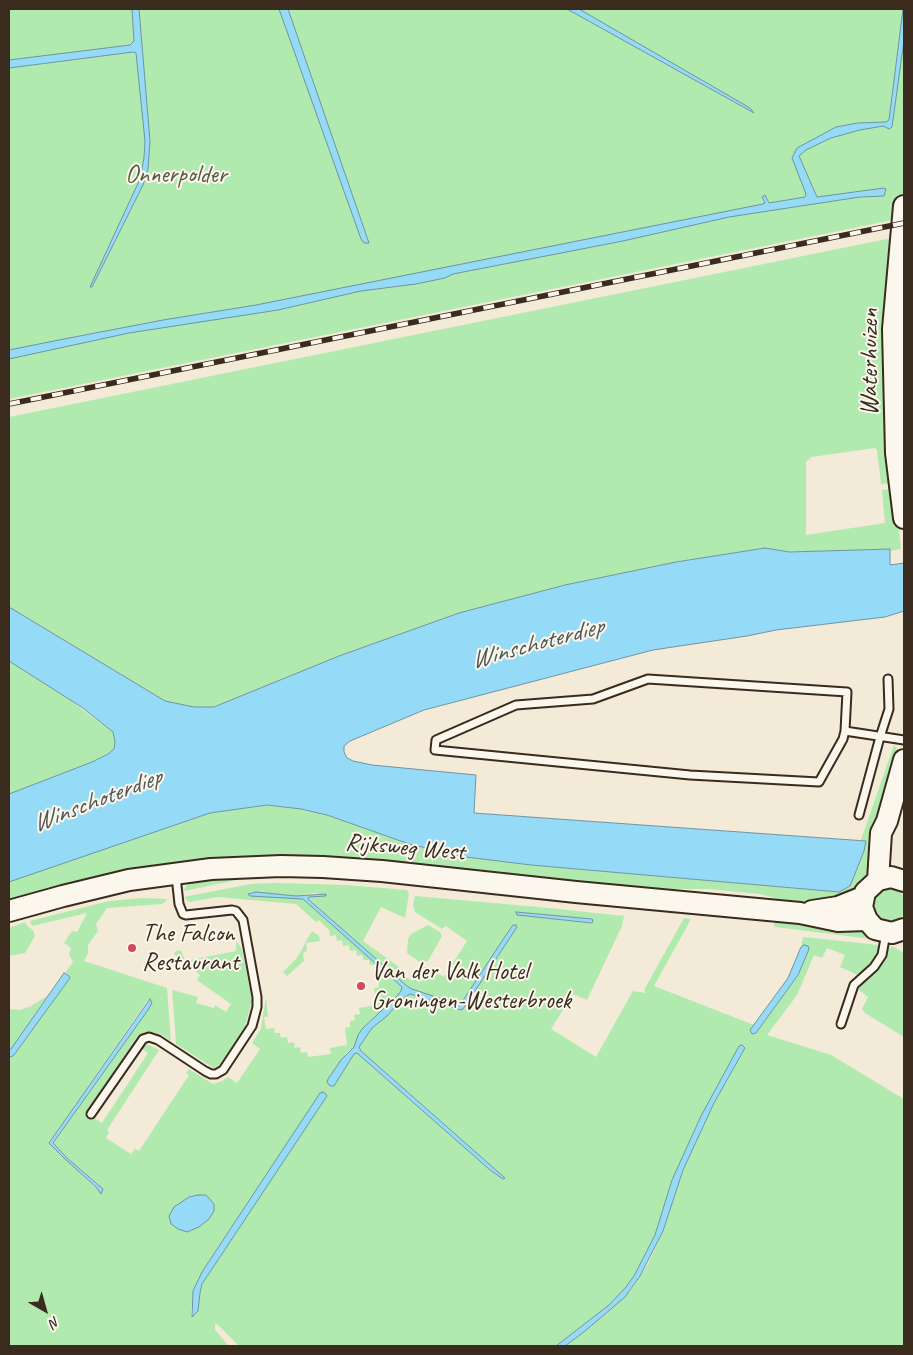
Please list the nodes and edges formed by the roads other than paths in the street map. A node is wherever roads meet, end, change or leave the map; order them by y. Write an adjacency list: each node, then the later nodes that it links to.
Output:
1 (904, 206): 2 (main road, Waterhuizen)
2 (904, 518)
3 (888, 679): 5 (lane)
4 (844, 731): 4 (lane); 5 (lane)
5 (880, 737): 6 (lane); 8 (lane)
6 (904, 740)
7 (904, 760): 9 (main road)
8 (859, 815)
9 (887, 821): 11 (main road); 12 (main road)
10 (175, 873): 14 (main road, Rijksweg West); 15 (main road, Rijksweg West); 19 (lane)
11 (878, 880): 12 (main road); 13 (main road)
12 (902, 880)
13 (863, 897): 15 (main road, Rijksweg West); 16 (main road)
14 (9, 912)
15 (800, 913): 16 (main road, Rijksweg West)
16 (867, 920): 17 (main road)
17 (895, 930): 18 (lane)
18 (841, 1024)
19 (91, 1114)

